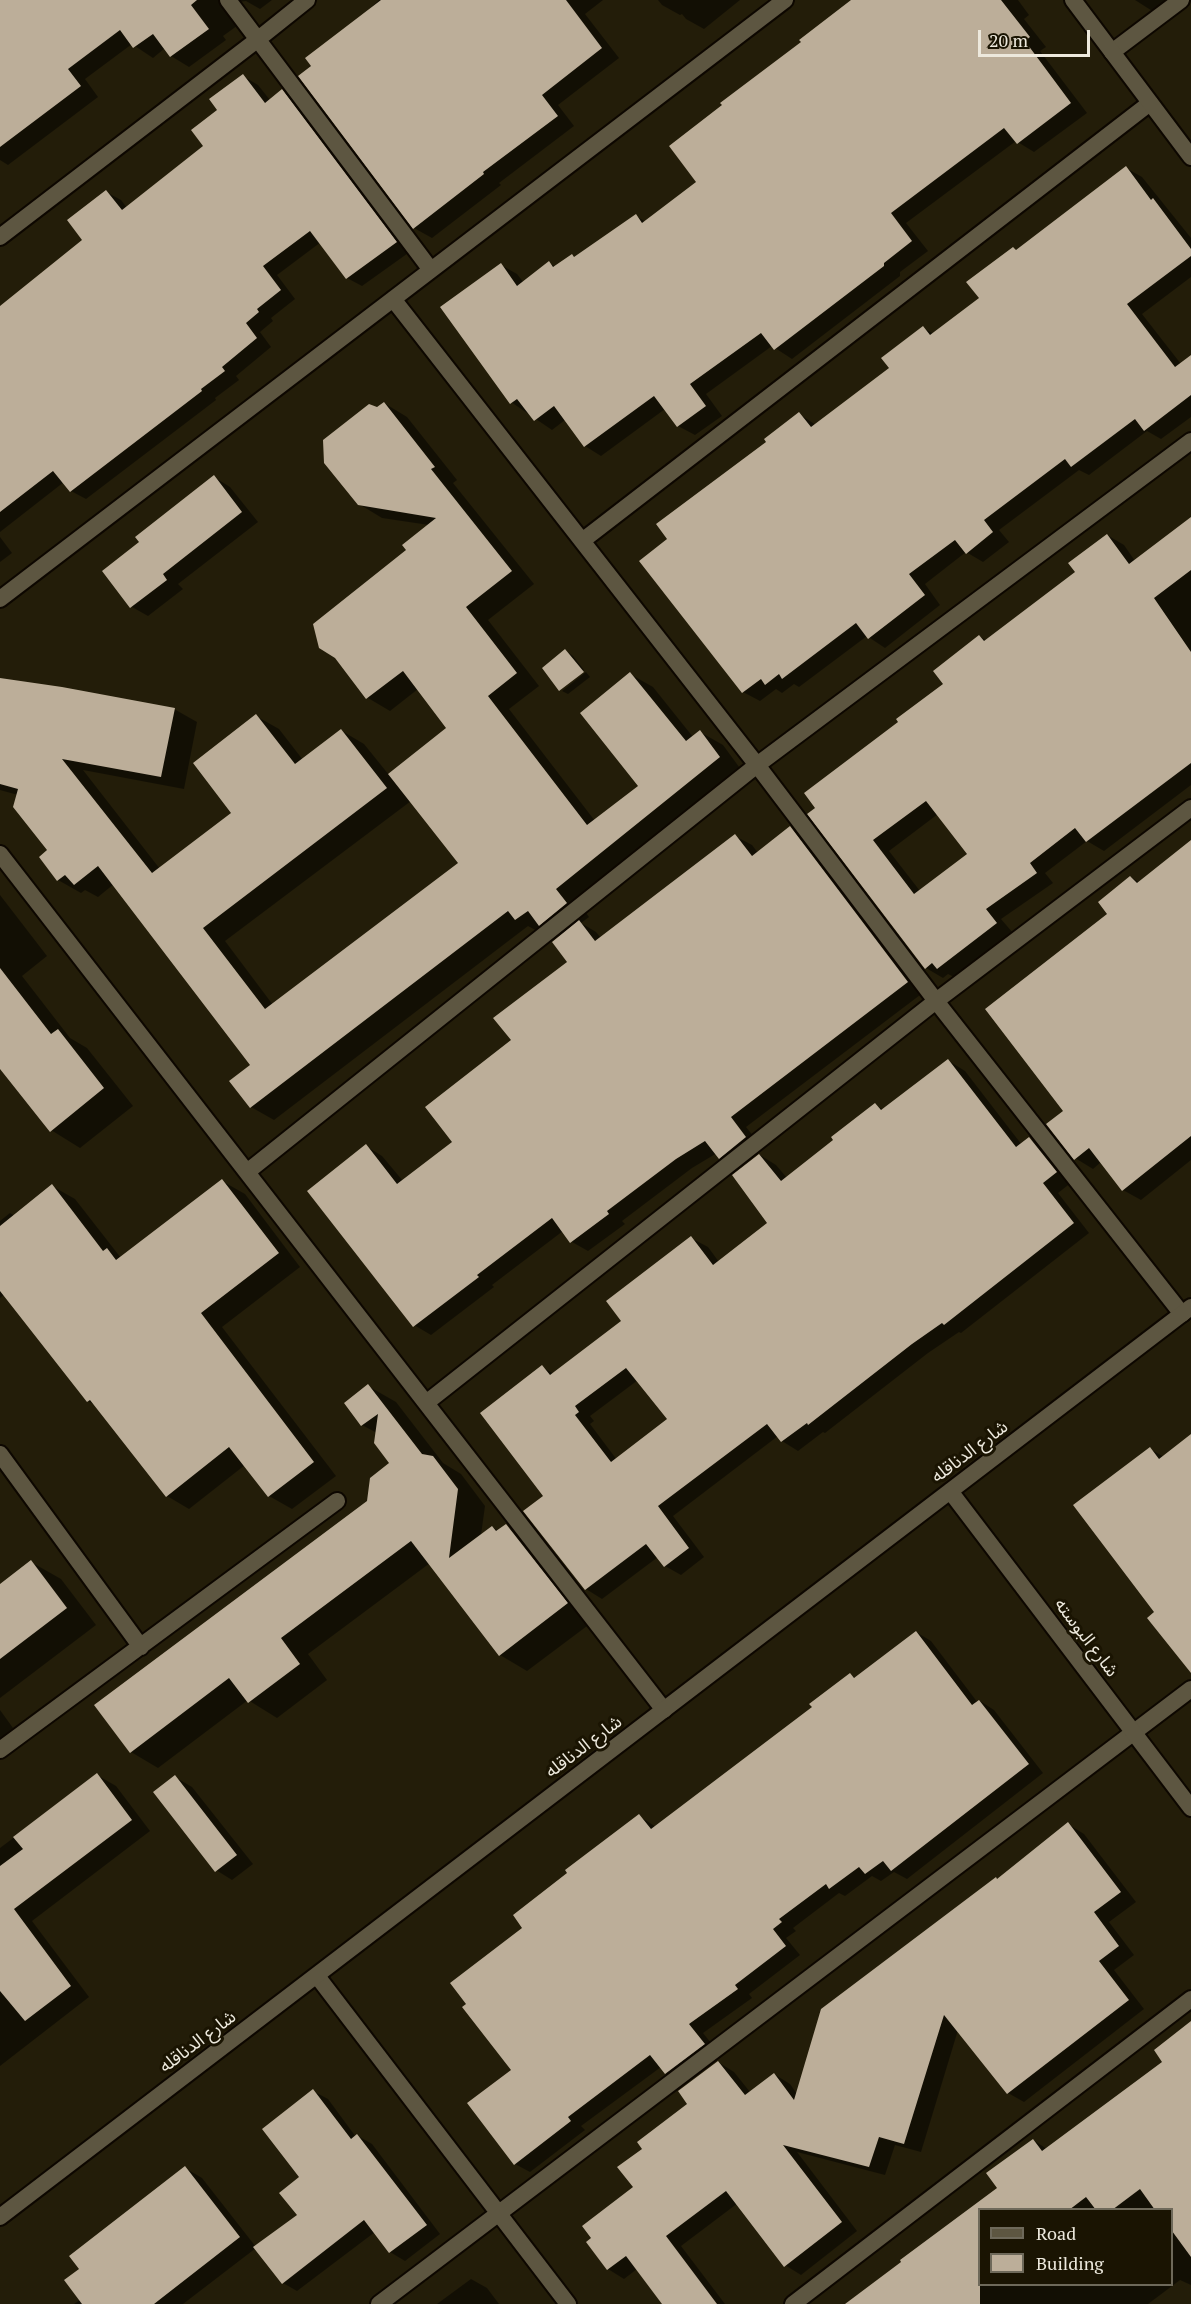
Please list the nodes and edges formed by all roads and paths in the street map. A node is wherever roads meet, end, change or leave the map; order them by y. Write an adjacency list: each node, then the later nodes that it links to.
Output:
1 (228, 0): 6 (street)
2 (307, 0): 6 (street)
3 (785, 0): 11 (street)
4 (1073, 0): 7 (street)
5 (1181, 0): 7 (street)
6 (257, 40): 10 (street); 11 (street)
7 (1112, 52): 8 (street)
8 (1150, 103): 9 (street); 14 (street)
9 (1191, 157)
10 (0, 237)
11 (431, 270): 12 (street)
12 (393, 299): 14 (street); 15 (street)
13 (1191, 441): 16 (street)
14 (582, 541): 16 (street)
15 (0, 599)
16 (757, 765): 19 (street); 20 (street)
17 (1191, 808): 19 (street)
18 (0, 854): 20 (street)
19 (936, 1000): 21 (street); 22 (street)
20 (247, 1172): 22 (street)
21 (1186, 1311): 24 (street, شارع الدناقله)
22 (426, 1403): 28 (street)
23 (0, 1454): 26 (street)
24 (950, 1491): 28 (street, شارع الدناقله); 29 (street, شارع البوسته)
25 (337, 1501): 26 (street)
26 (141, 1647): 30 (street)
27 (1191, 1689): 29 (street)
28 (664, 1710): 32 (street, شارع الدناقله)
29 (1134, 1733): 31 (street, شارع البوسته); 34 (street)
30 (0, 1749)
31 (1191, 1808)
32 (316, 1976): 34 (street); 35 (street, شارع الدناقله)
33 (1191, 1999): 38 (street)
34 (498, 2212): 36 (street); 37 (street)
35 (0, 2217)
36 (379, 2304)
37 (568, 2304)
38 (793, 2304)

